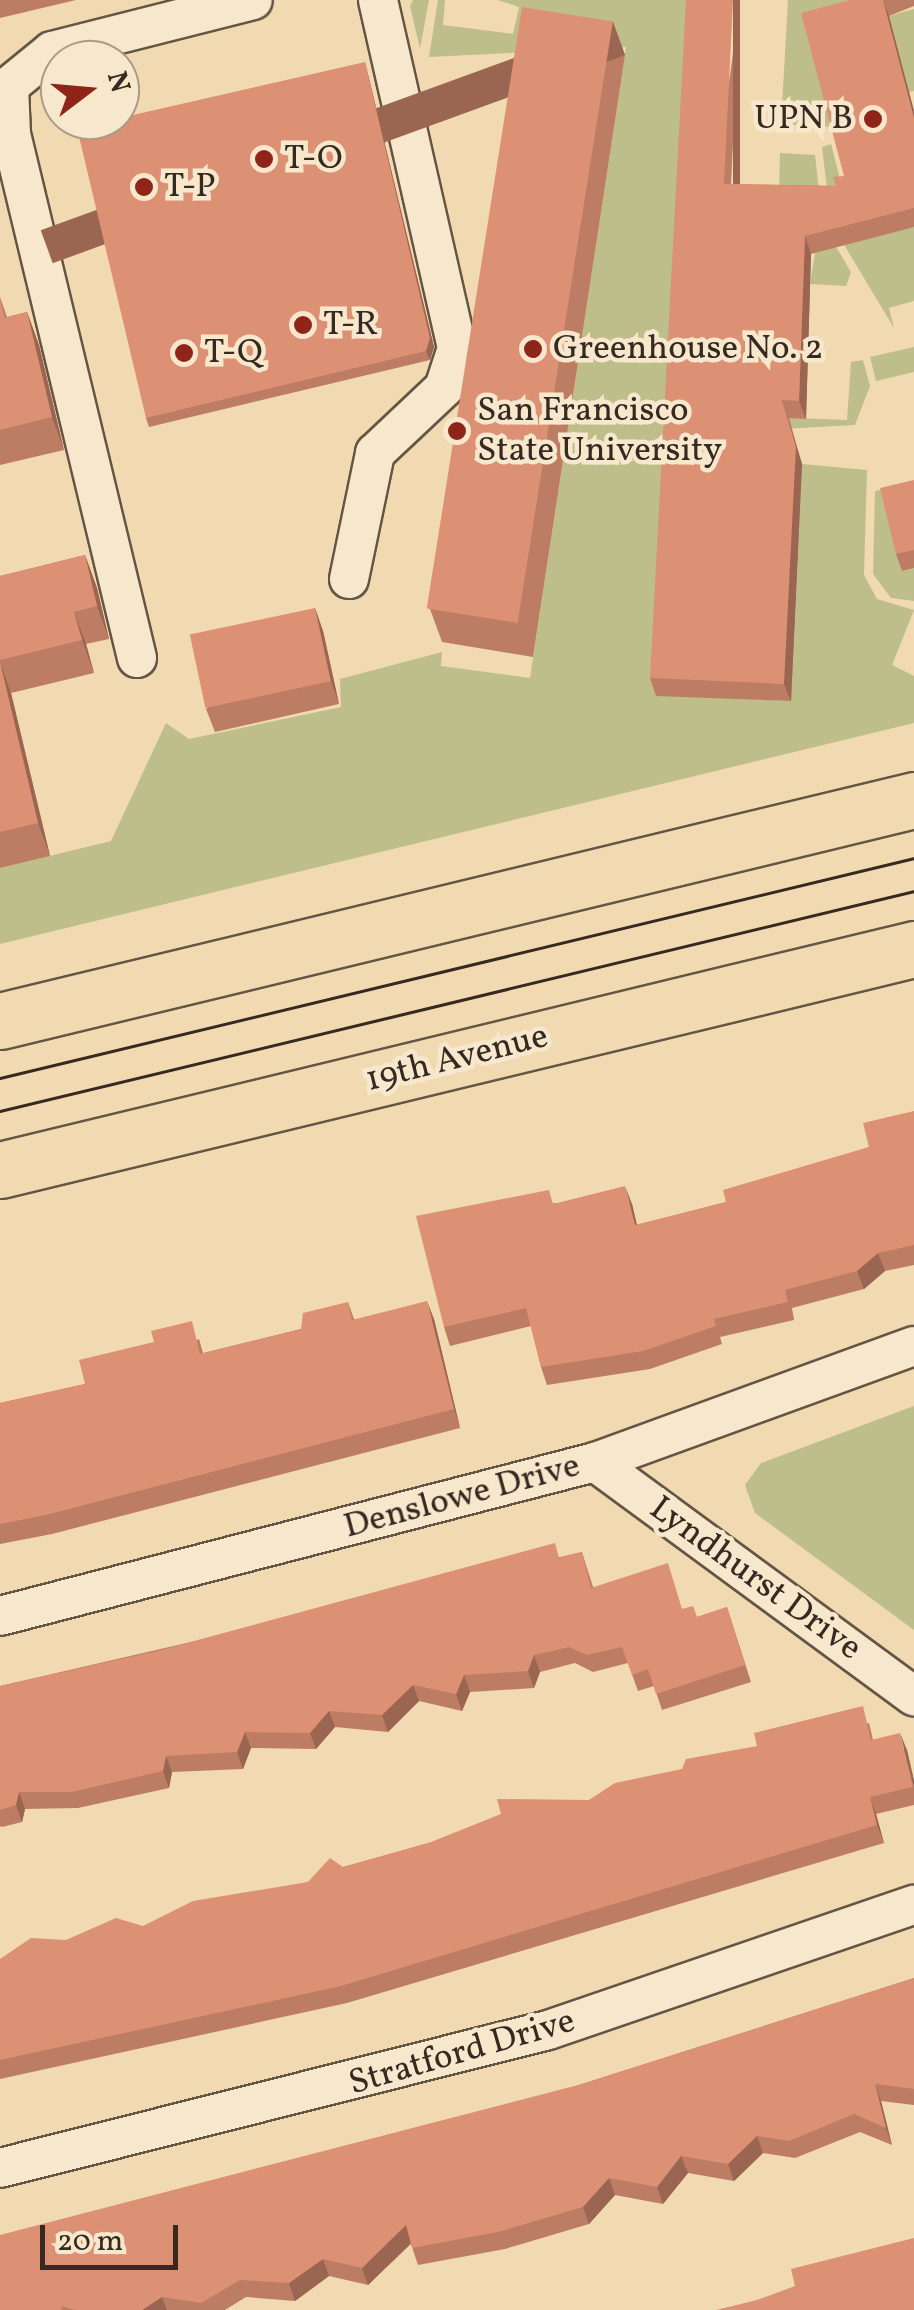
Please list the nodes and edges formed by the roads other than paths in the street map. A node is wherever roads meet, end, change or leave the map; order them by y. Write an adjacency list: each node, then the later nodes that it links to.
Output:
1 (253, 0): 4 (street)
2 (378, 0): 3 (street)
3 (349, 579)
4 (137, 658)
5 (914, 800): 7 (highway)
6 (914, 949): 8 (highway, 19th Avenue)
7 (0, 1020)
8 (0, 1170)
9 (914, 1346): 10 (street, Denslowe Drive)
10 (595, 1462): 11 (street, Denslowe Drive); 12 (street, Lyndhurst Drive)
11 (0, 1616)
12 (914, 1696)
13 (914, 1904): 14 (street, Stratford Drive)
14 (0, 2168)

